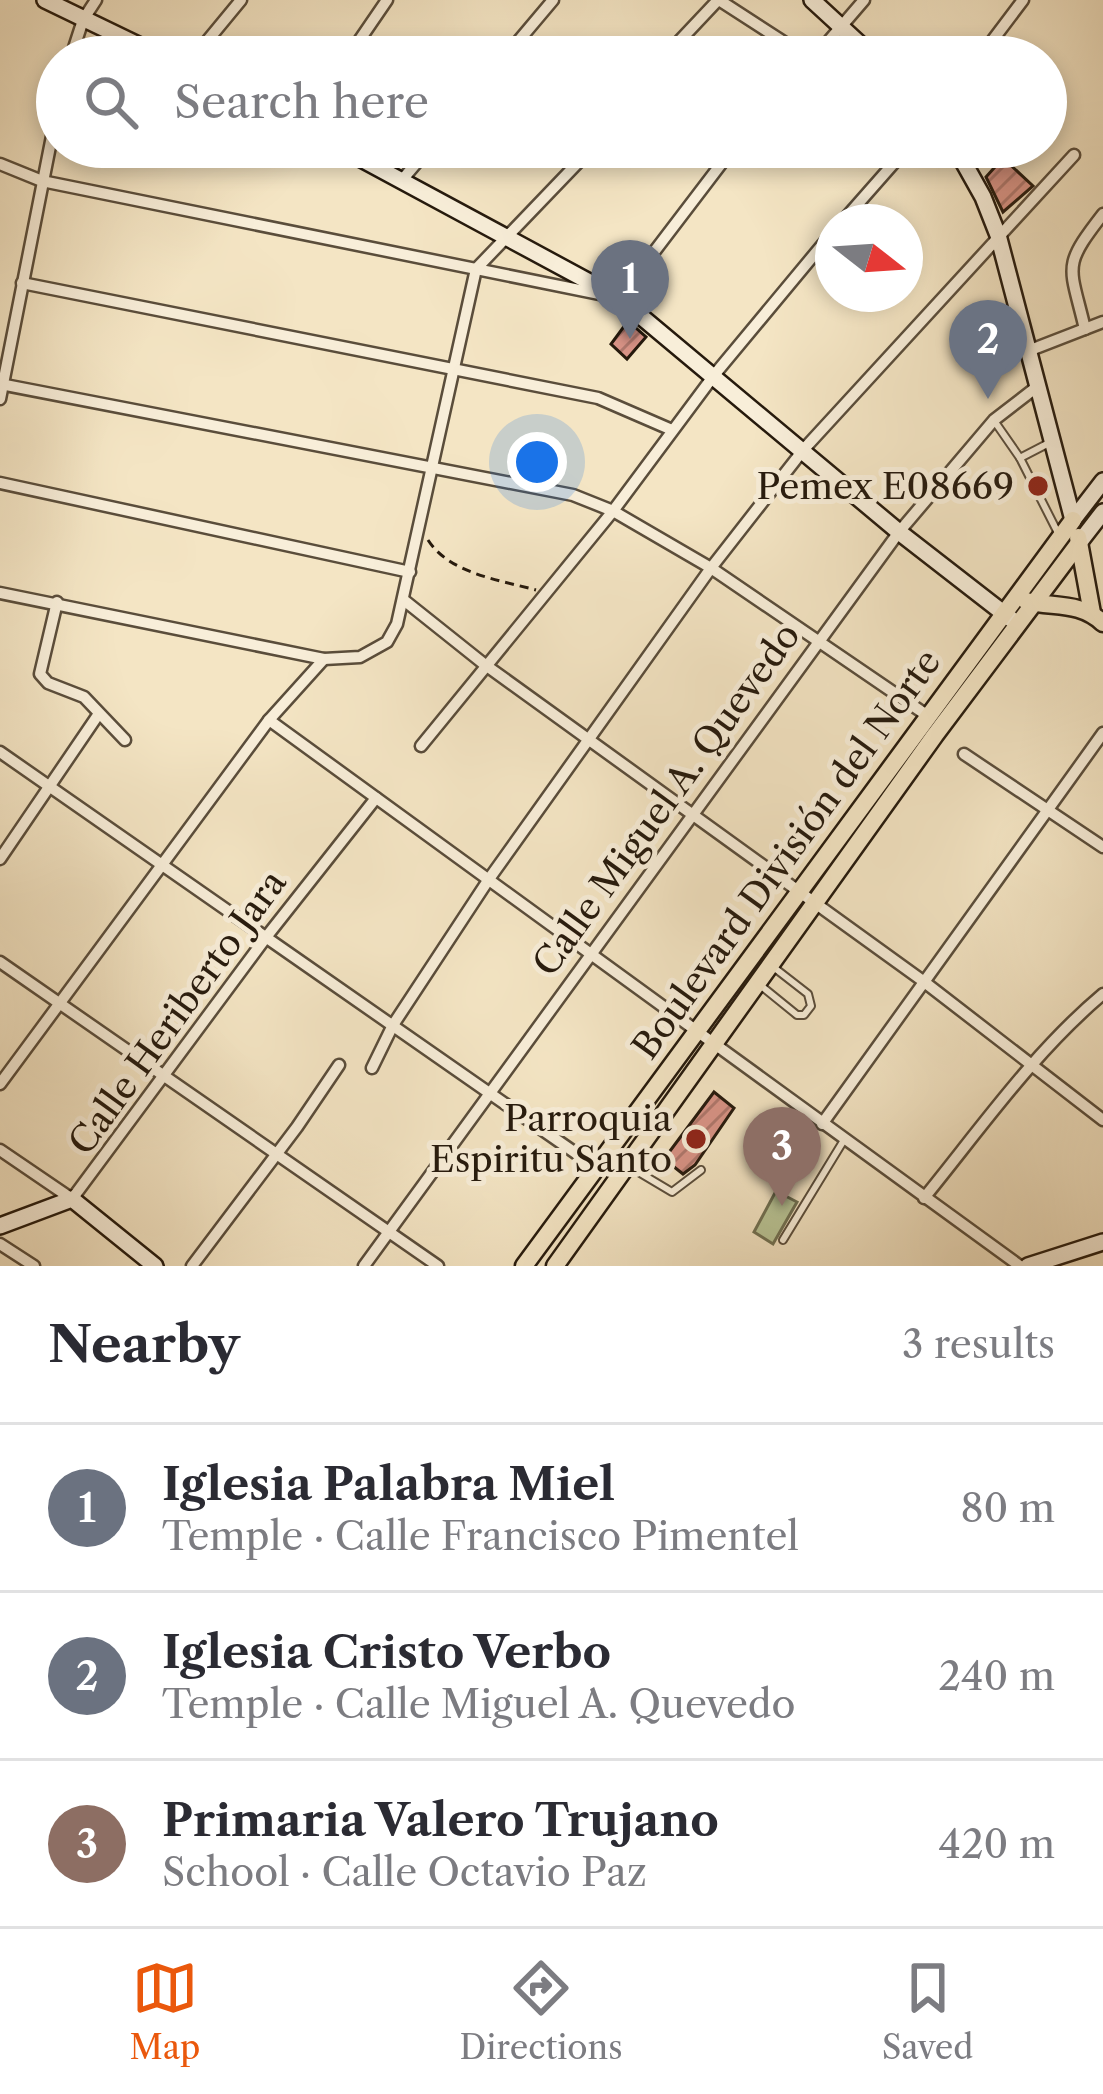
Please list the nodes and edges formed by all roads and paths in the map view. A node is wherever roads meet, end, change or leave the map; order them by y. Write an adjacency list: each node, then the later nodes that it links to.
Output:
1 (45, 0): 10 (main road)
2 (96, 0): 10 (street)
3 (241, 0): 14 (street)
4 (387, 0): 15 (street)
5 (553, 0): 16 (street)
6 (719, 0): 17 (street); 18 (street)
7 (812, 0): 11 (main road)
8 (865, 0): 11 (street)
9 (1023, 0): 21 (street)
10 (83, 20): 12 (street); 13 (main road)
11 (842, 27): 19 (street); 20 (main road)
12 (78, 36)
13 (118, 36)
14 (211, 36)
15 (362, 36)
16 (523, 36)
17 (684, 36)
18 (777, 36)
19 (833, 36)
20 (852, 36)
21 (996, 36)
22 (1074, 155): 23 (street)
23 (1067, 162)
24 (0, 164): 34 (street)
25 (45, 168): 34 (street)
26 (379, 168): 33 (main road)
27 (412, 168): 33 (street)
28 (572, 168): 38 (street)
29 (718, 168): 42 (street)
30 (890, 168): 35 (street)
31 (967, 168): 37 (main road)
32 (1062, 168): 37 (street)
33 (402, 180): 38 (main road)
34 (42, 181): 40 (street); 41 (street)
35 (858, 204)
36 (1103, 214): 44 (street)
37 (998, 235): 45 (main road); 54 (street)
38 (506, 236): 40 (street); 42 (main road)
39 (815, 254): 47 (street)
40 (476, 269): 42 (street); 46 (street)
41 (22, 283): 46 (street); 48 (street)
42 (619, 298): 47 (main road)
43 (1103, 322): 44 (street)
44 (1085, 329): 45 (street)
45 (1028, 351): 49 (main road)
46 (452, 370): 52 (street); 56 (street)
47 (715, 374): 52 (street); 54 (main road)
48 (1, 384): 50 (street); 56 (street)
49 (1038, 386): 51 (street, Calle Miguel A. Quevedo); 53 (main road)
50 (0, 399)
51 (994, 420): 55 (lane); 63 (street, Calle Miguel A. Quevedo)
52 (672, 430): 59 (street)
53 (1052, 441): 55 (lane); 61 (main road)
54 (804, 449): 63 (main road); 66 (street)
55 (1021, 458): 64 (lane)
56 (430, 468): 59 (street); 62 (street)
57 (1103, 481): 61 (main road, Boulevard División del Norte)
58 (0, 483): 67 (street)
59 (613, 511): 66 (street); 68 (street)
60 (1103, 512): 65 (main road, Boulevard División del Norte)
61 (1073, 520): 64 (main road, Boulevard División del Norte); 65 (main road)
62 (419, 523): 67 (street); 68 (path)
63 (899, 532): 75 (main road); 76 (street, Calle Miguel A. Quevedo)
64 (1060, 537): 65 (lane); 70 (main road, Boulevard División del Norte)
65 (1075, 549): 73 (main road, Boulevard División del Norte); 74 (main road)
66 (711, 568): 76 (street); 84 (street)
67 (410, 572): 71 (street)
68 (544, 592): 78 (street)
69 (0, 593): 72 (street)
70 (1014, 597): 73 (main road); 75 (main road, Boulevard División del Norte)
71 (405, 601): 77 (street); 78 (street)
72 (57, 602): 77 (street); 79 (street)
73 (1034, 603): 74 (main road); 75 (main road, Boulevard División del Norte)
74 (1099, 617)
75 (1011, 619): 80 (main road, Boulevard División del Norte); 96 (main road, Boulevard División del Norte)
76 (817, 640): 80 (street); 91 (street, Calle Miguel A. Quevedo)
77 (325, 659): 81 (street)
78 (484, 664): 84 (street); 85 (street)
79 (98, 716): 83 (street); 88 (street)
80 (928, 716): 96 (main road, Boulevard División del Norte)
81 (269, 720): 89 (street); 94 (street)
82 (1103, 733): 90 (street)
83 (125, 740)
84 (590, 740): 91 (street); 95 (street)
85 (422, 746)
86 (0, 752): 88 (street)
87 (964, 754): 90 (street)
88 (52, 787): 93 (street); 94 (street)
89 (376, 798): 95 (street); 97 (street, Calle Heriberto Jara)
90 (1046, 811): 92 (street); 101 (street)
91 (693, 812): 96 (street); 98 (street, Calle Miguel A. Quevedo)
92 (1103, 847)
93 (0, 859)
94 (162, 866): 97 (street); 104 (street)
95 (489, 879): 98 (street); 105 (street)
96 (808, 896): 100 (main road, Boulevard División del Norte); 101 (street); 106 (main road, Boulevard División del Norte)
97 (267, 936): 105 (street); 111 (street, Calle Heriberto Jara)
98 (591, 955): 106 (street); 113 (street, Calle Miguel A. Quevedo)
99 (0, 962): 104 (street)
100 (771, 964): 102 (main road, Boulevard División del Norte); 102 (lane)
101 (923, 981): 109 (street); 115 (street)
102 (758, 982): 107 (main road, Boulevard División del Norte)
103 (1103, 994): 109 (street)
104 (61, 1003): 111 (street); 112 (street)
105 (393, 1025): 110 (street); 113 (street)
106 (697, 1032): 107 (street); 120 (main road, Boulevard División del Norte)
107 (713, 1044): 115 (street); 119 (main road, Boulevard División del Norte)
108 (338, 1065): 118 (street)
109 (1032, 1065): 114 (street); 122 (street)
110 (372, 1068)
111 (166, 1076): 118 (street); 123 (street, Calle Heriberto Jara)
112 (0, 1084)
113 (490, 1094): 120 (street); 125 (street, Calle Miguel A. Quevedo)
114 (1103, 1120)
115 (822, 1124): 116 (street)
116 (844, 1141): 122 (street); 126 (lane)
117 (0, 1150): 123 (street)
118 (275, 1154): 125 (street); 131 (street)
119 (627, 1165): 121 (lane); 135 (main road, Boulevard División del Norte)
120 (597, 1168): 134 (main road, Boulevard División del Norte)
121 (701, 1170)
122 (924, 1198): 136 (street)
123 (73, 1199): 124 (main road, Calle Heriberto Jara); 130 (main road)
124 (0, 1226)
125 (389, 1233): 132 (street, Calle Miguel A. Quevedo); 133 (street)
126 (783, 1240)
127 (1103, 1242): 136 (main road)
128 (0, 1244): 129 (street)
129 (34, 1266)
130 (154, 1266)
131 (192, 1266)
132 (364, 1266)
133 (438, 1266)
134 (524, 1266)
135 (555, 1266)
136 (1024, 1266)

